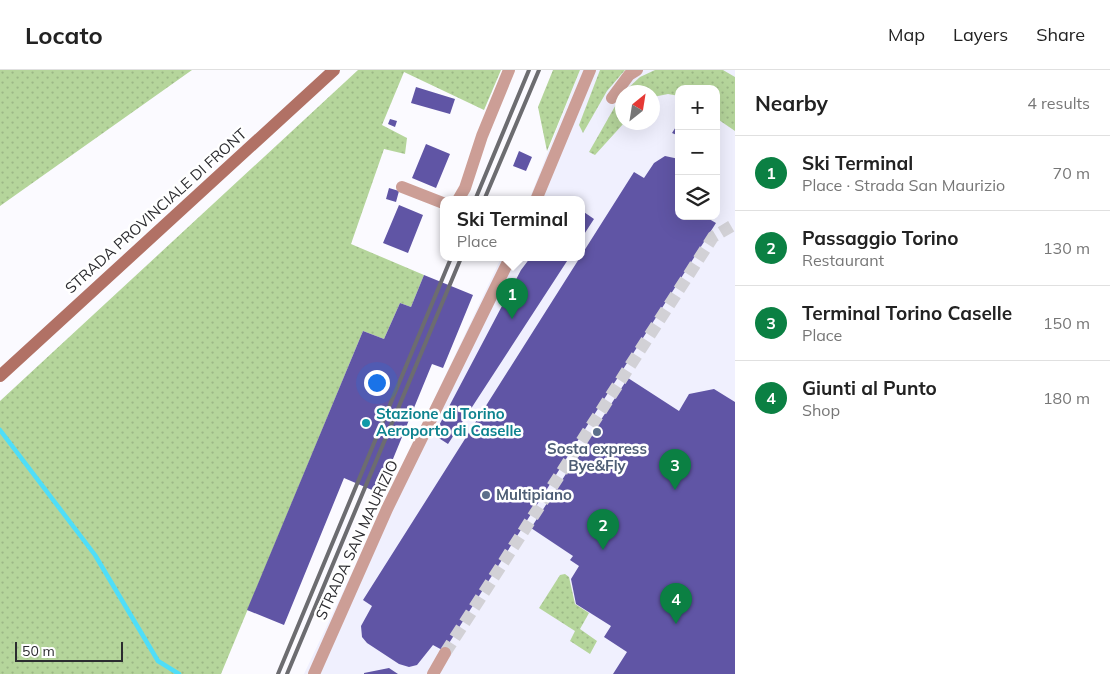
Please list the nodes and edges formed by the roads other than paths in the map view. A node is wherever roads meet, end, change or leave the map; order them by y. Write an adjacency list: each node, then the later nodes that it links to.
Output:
1 (334, 70): 11 (main road, STRADA PROVINCIALE DI FRONT)
2 (510, 70): 7 (street)
3 (590, 70): 8 (street)
4 (637, 70): 5 (street)
5 (612, 98)
6 (402, 187): 9 (street)
7 (460, 196)
8 (538, 196)
9 (440, 202)
10 (509, 261): 13 (street, STRADA SAN MAURIZIO)
11 (0, 376)
12 (445, 653): 14 (street)
13 (314, 674)
14 (433, 674)

